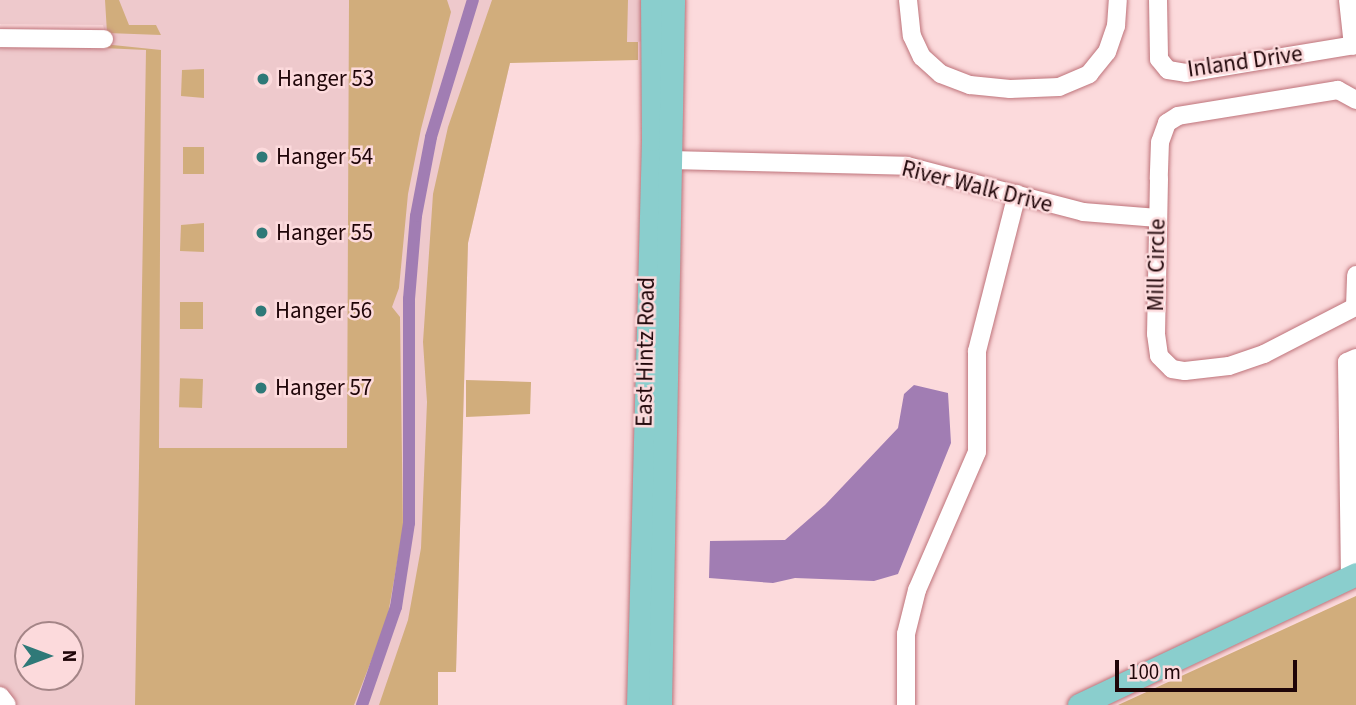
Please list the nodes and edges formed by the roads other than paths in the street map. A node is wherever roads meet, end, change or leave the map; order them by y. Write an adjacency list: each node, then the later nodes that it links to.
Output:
1 (652, 0): 19 (main road, East Hintz Road)
2 (673, 0): 11 (main road, East Hintz Road)
3 (908, 0): 4 (street)
4 (1118, 0)
5 (1158, 0): 9 (street, Inland Drive)
6 (1348, 0): 9 (street, Inland Drive)
7 (0, 38): 8 (street)
8 (104, 39)
9 (1354, 46)
10 (1356, 100): 13 (street, Mill Circle)
11 (669, 160): 12 (street, River Walk Drive); 20 (main road, East Hintz Road)
12 (1017, 194): 13 (street, River Walk Drive); 21 (street)
13 (1158, 218): 14 (street, Mill Circle)
14 (1356, 275)
15 (1356, 358): 16 (street)
16 (1353, 576): 22 (main road)
17 (0, 696): 18 (street)
18 (7, 705)
19 (638, 705)
20 (660, 705)
21 (906, 705)
22 (1079, 705)

